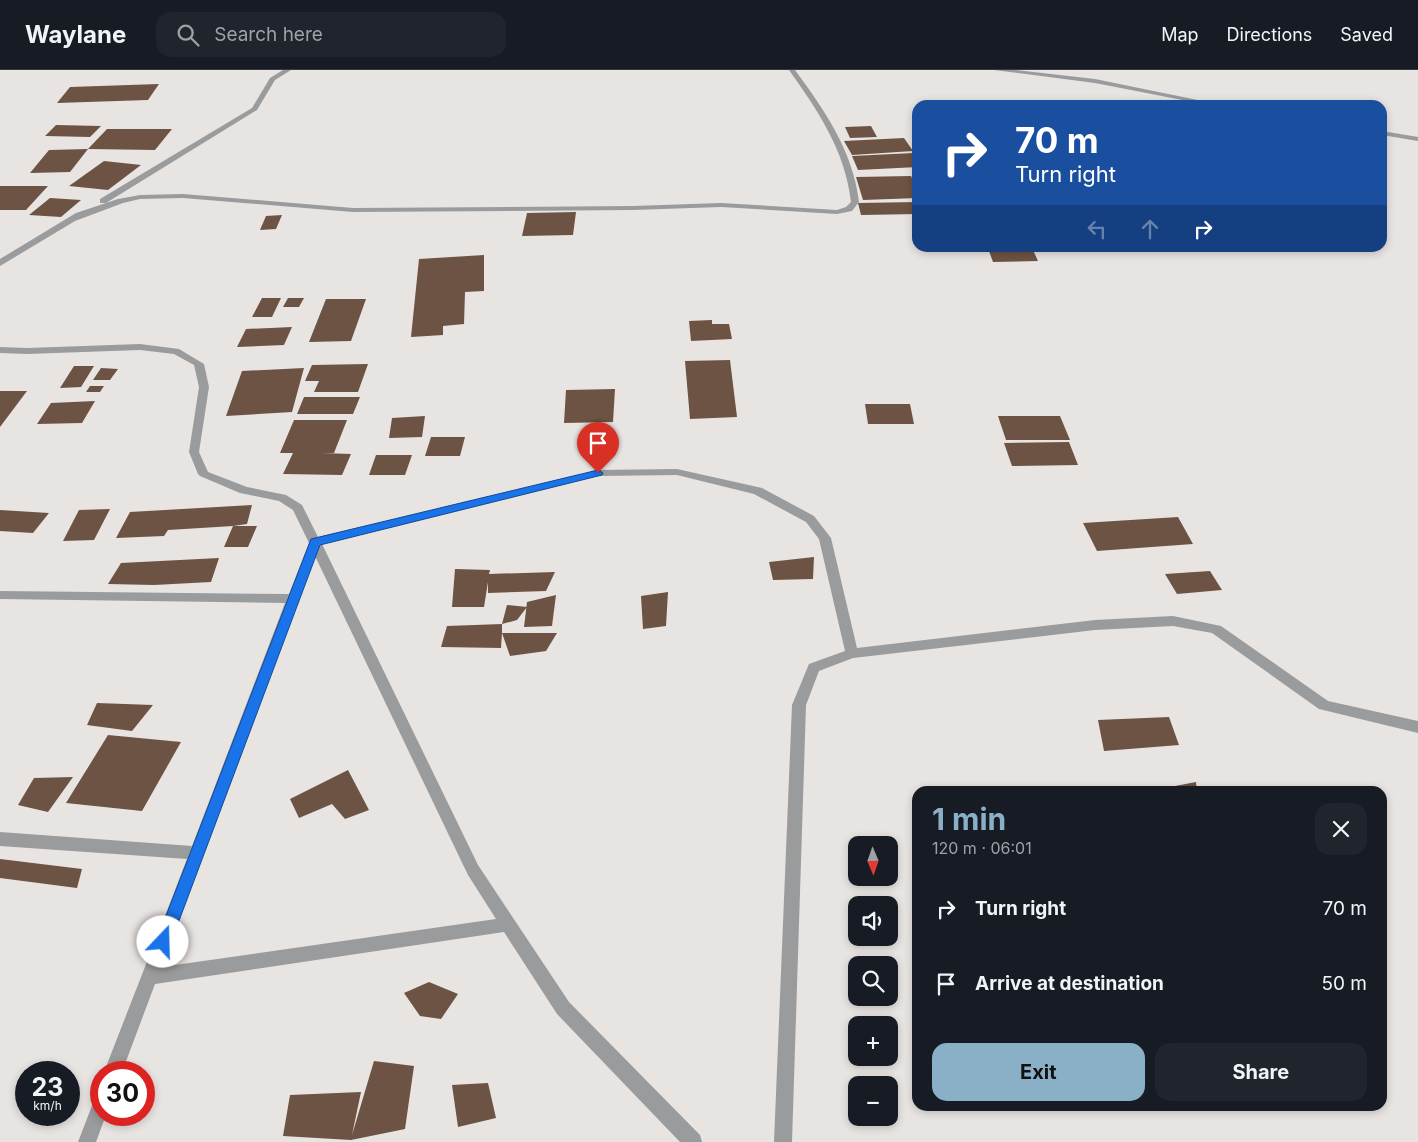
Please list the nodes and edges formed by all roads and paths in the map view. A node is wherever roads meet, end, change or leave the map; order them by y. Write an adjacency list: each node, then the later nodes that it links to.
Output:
1 (288, 70): 7 (street)
2 (792, 70): 7 (street)
3 (997, 70): 4 (street)
4 (1193, 100)
5 (1387, 134): 6 (street)
6 (1418, 138)
7 (73, 219): 8 (street)
8 (0, 263)
9 (0, 350): 10 (street)
10 (315, 542): 12 (street); 13 (street); 17 (street)
11 (0, 595): 12 (street)
12 (294, 598): 16 (street)
13 (852, 653): 14 (street); 23 (street)
14 (1418, 728)
15 (0, 839): 16 (street)
16 (197, 853): 18 (street)
17 (509, 924): 18 (street); 22 (street)
18 (150, 977): 19 (street)
19 (117, 1061)
20 (93, 1126): 21 (street)
21 (87, 1142)
22 (693, 1142)
23 (783, 1142)

